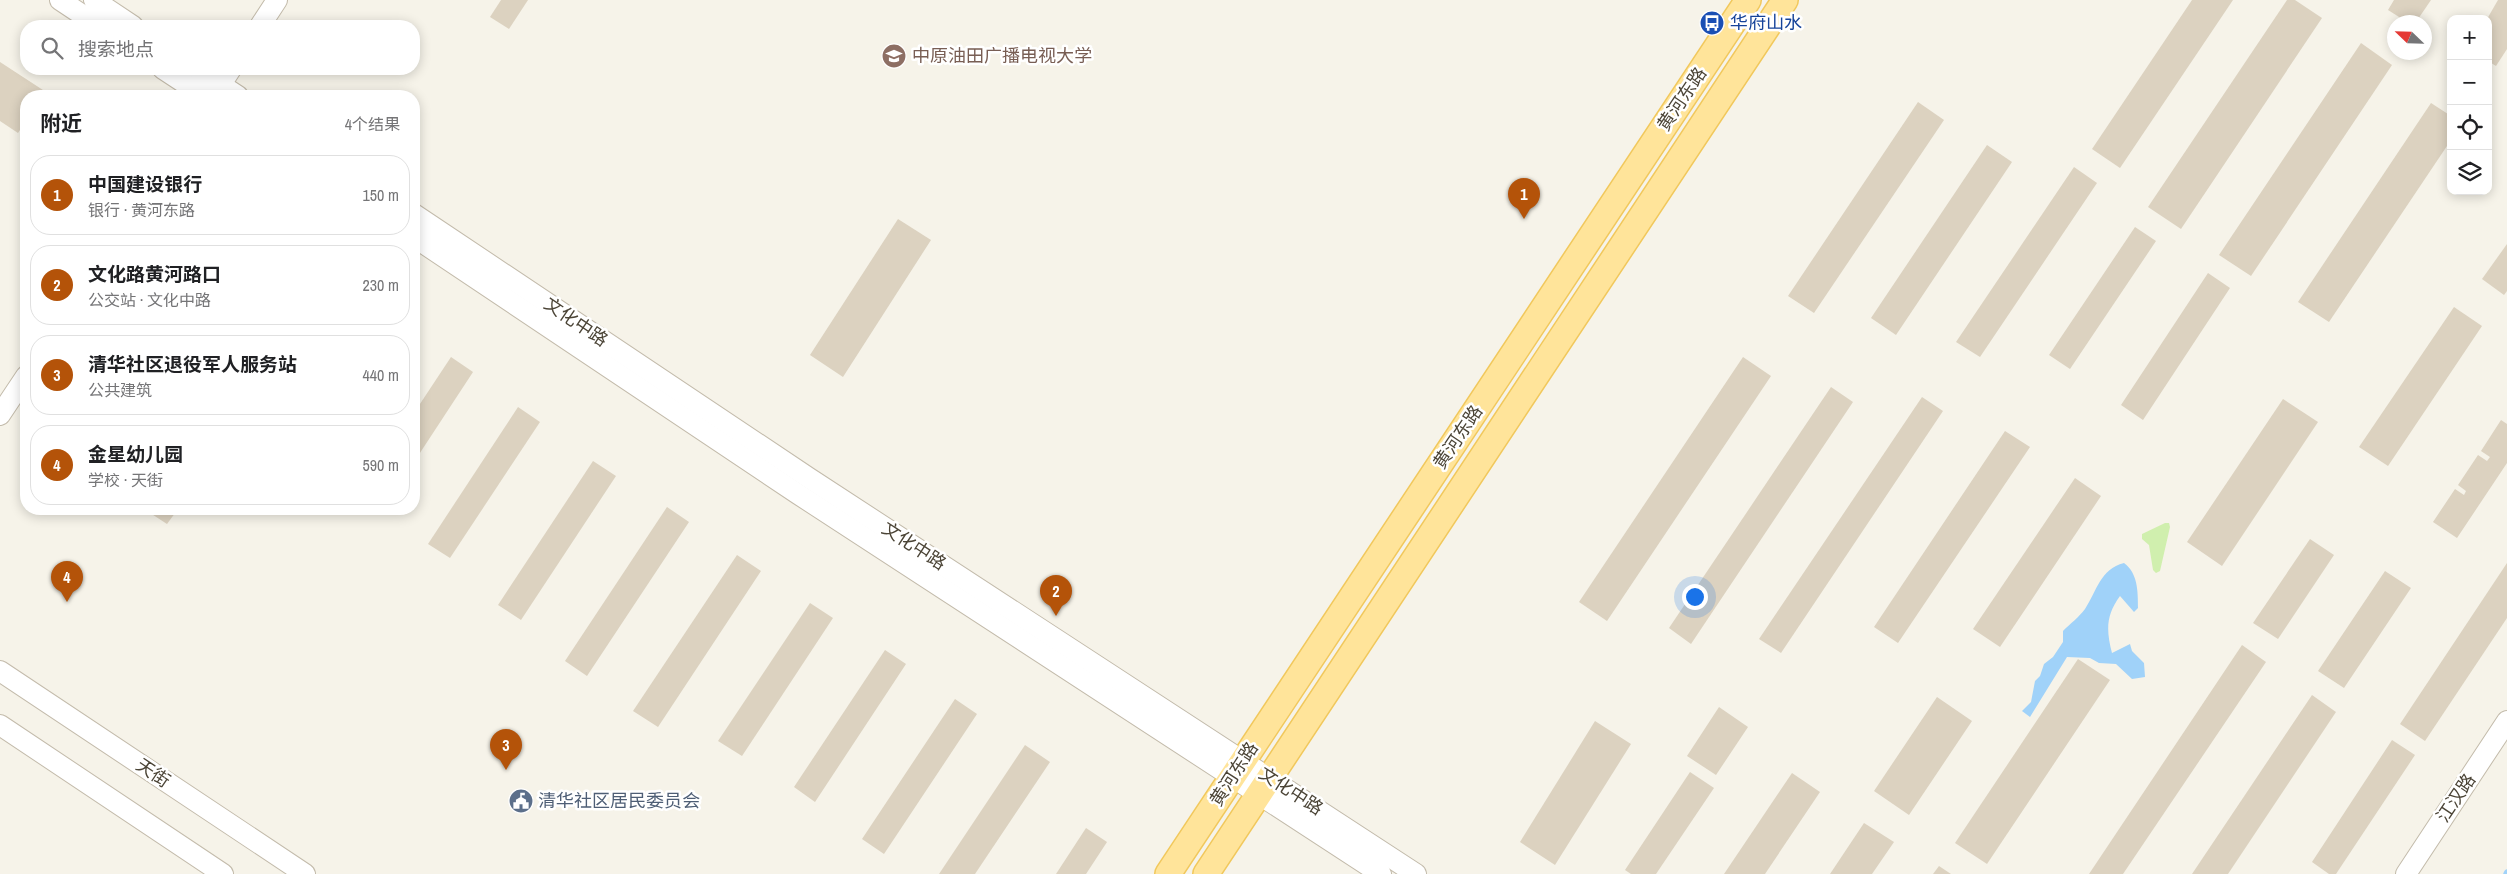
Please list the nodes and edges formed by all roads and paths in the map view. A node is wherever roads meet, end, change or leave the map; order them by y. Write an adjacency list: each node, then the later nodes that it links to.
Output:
1 (60, 0): 6 (street)
2 (94, 0): 7 (street)
3 (277, 0): 8 (street)
4 (1748, 0): 20 (main road, 黄河东路)
5 (1785, 0): 21 (main road, 黄河东路)
6 (90, 20)
7 (124, 20)
8 (264, 20)
9 (171, 75): 12 (street)
10 (208, 75): 11 (street)
11 (222, 83)
12 (195, 90)
13 (420, 218): 20 (street, 文化中路)
14 (420, 241): 20 (street, 文化中路)
15 (20, 385): 16 (street)
16 (0, 415)
17 (0, 671): 23 (street, 天街)
18 (2507, 721): 28 (street, 江汉路)
19 (0, 725): 22 (street)
20 (1238, 769): 21 (street, 文化中路); 24 (main road, 黄河东路)
21 (1264, 786): 25 (main road, 黄河东路); 26 (street, 文化中路); 27 (street, 文化中路)
22 (224, 874)
23 (306, 874)
24 (1168, 874)
25 (1206, 874)
26 (1381, 874)
27 (1416, 874)
28 (2406, 874)

